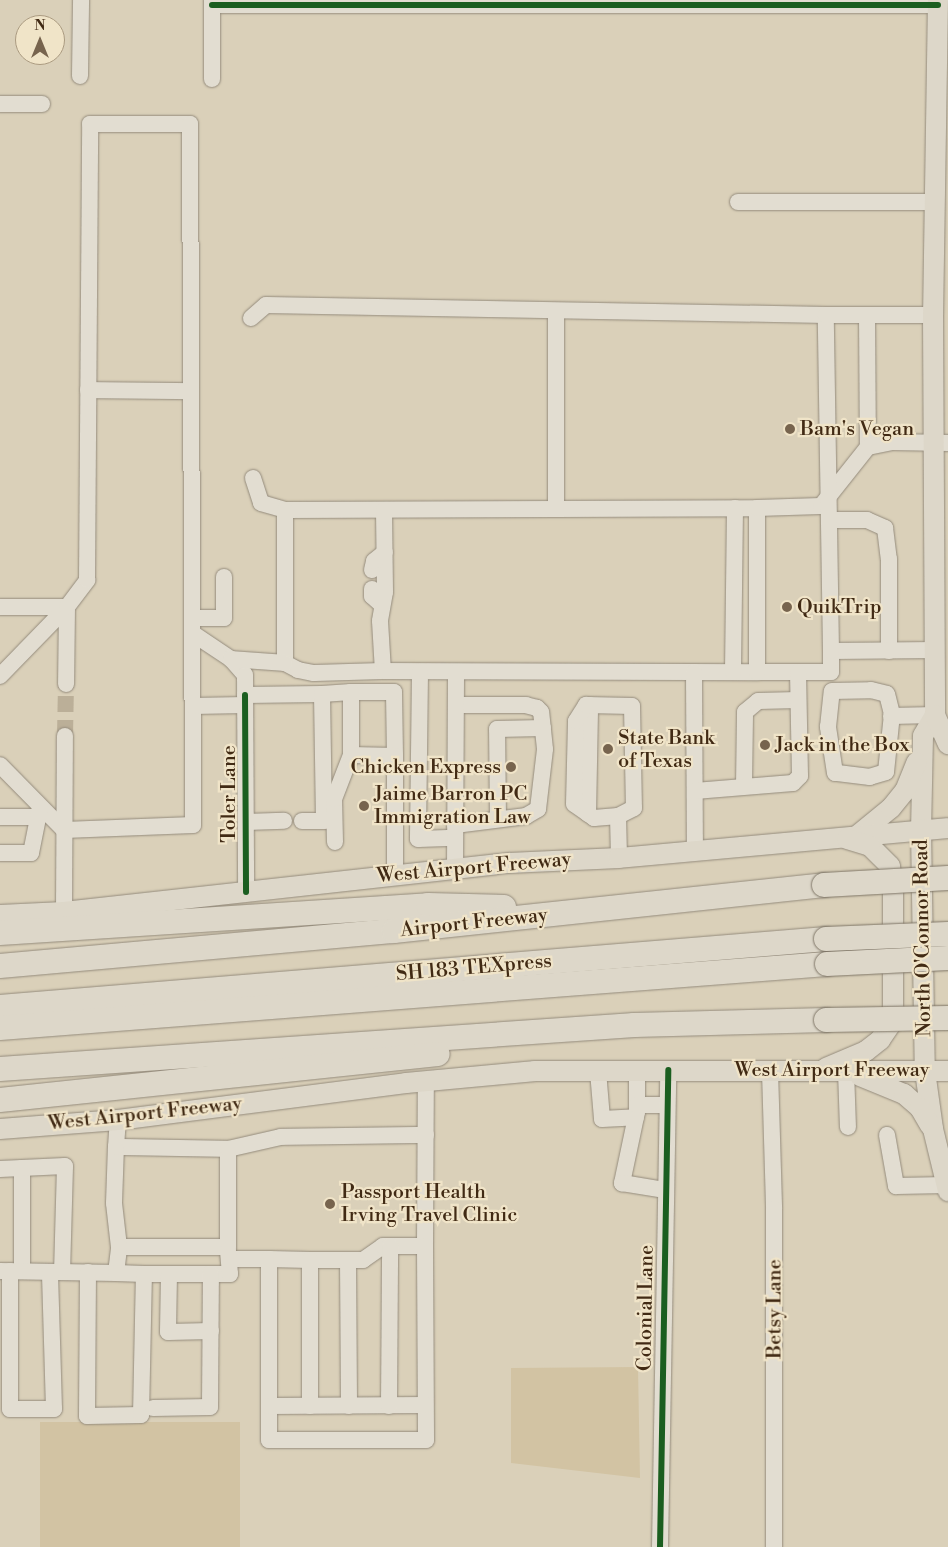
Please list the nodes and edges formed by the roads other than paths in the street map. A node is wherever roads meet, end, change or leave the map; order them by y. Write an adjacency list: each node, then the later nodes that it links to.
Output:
1 (81, 0): 5 (street)
2 (212, 2): 3 (street); 6 (street)
3 (938, 3): 4 (main road, North O'Connor Road)
4 (943, 40): 10 (main road, North O'Connor Road)
5 (80, 76)
6 (212, 80)
7 (0, 104): 8 (street)
8 (42, 104)
9 (738, 202): 10 (street)
10 (935, 202): 11 (main road, North O'Connor Road)
11 (941, 248): 15 (main road, North O'Connor Road)
12 (556, 311): 13 (street); 16 (street); 25 (street)
13 (826, 315): 14 (street); 22 (street)
14 (867, 315): 15 (street); 20 (street)
15 (933, 315): 19 (main road, North O'Connor Road)
16 (252, 318)
17 (88, 390): 18 (street); 18 (street); 35 (street)
18 (192, 391): 36 (street)
19 (941, 443): 20 (street); 37 (main road, North O'Connor Road)
20 (868, 447): 22 (street)
21 (253, 478): 26 (street)
22 (828, 498): 24 (street); 28 (street)
23 (735, 508): 24 (street); 25 (street); 46 (street)
24 (757, 508): 47 (street)
25 (556, 509): 27 (street)
26 (285, 510): 27 (street); 41 (street)
27 (384, 510): 29 (street)
28 (829, 520): 38 (street); 39 (street)
29 (385, 552): 30 (street); 33 (street)
30 (372, 570)
31 (224, 577): 36 (street)
32 (372, 589): 33 (street)
33 (382, 605): 43 (street)
34 (0, 607): 35 (street)
35 (67, 607): 42 (street); 50 (street)
36 (192, 625): 40 (street); 56 (street)
37 (936, 650): 38 (street); 57 (main road, North O'Connor Road)
38 (889, 651): 39 (street)
39 (831, 652): 48 (street)
40 (231, 658): 41 (street); 53 (street, Toler Lane)
41 (285, 663): 43 (street)
42 (3, 668)
43 (383, 671): 44 (street)
44 (420, 672): 49 (street); 79 (street)
45 (694, 672): 46 (street); 49 (street); 68 (street)
46 (733, 672): 47 (street)
47 (757, 672): 48 (street)
48 (798, 672): 54 (street)
49 (456, 673): 55 (street)
50 (66, 684)
51 (351, 692): 52 (street); 63 (street); 64 (street)
52 (322, 694): 53 (street); 74 (street)
53 (245, 700): 56 (street); 75 (street, Toler Lane)
54 (798, 700): 67 (street); 67 (street)
55 (456, 705): 59 (street); 79 (street)
56 (193, 706): 78 (street)
57 (935, 715): 58 (street); 61 (main road, North O'Connor Road); 62 (main road, North O'Connor Road)
58 (891, 716): 58 (street)
59 (543, 728): 72 (street); 72 (street)
60 (65, 736): 78 (street)
61 (948, 744)
62 (921, 751): 77 (main road, North O'Connor Road); 80 (main road)
63 (351, 755): 64 (street); 81 (street)
64 (395, 756): 86 (street)
65 (0, 765): 66 (street)
66 (6, 778): 69 (street)
67 (744, 786): 68 (street)
68 (695, 791): 82 (street)
69 (39, 812): 71 (street); 78 (street); 83 (street)
70 (618, 816): 70 (street); 84 (street)
71 (0, 817)
72 (498, 819): 79 (street)
73 (284, 821): 75 (street)
74 (302, 821)
75 (246, 822): 88 (street, Toler Lane)
76 (948, 828): 77 (main road, West Airport Freeway)
77 (921, 829): 80 (main road, West Airport Freeway); 106 (main road, North O'Connor Road)
78 (64, 830): 90 (street)
79 (455, 831): 85 (street)
80 (848, 836): 82 (main road, West Airport Freeway); 104 (main road)
81 (334, 842)
82 (695, 850): 84 (main road, West Airport Freeway)
83 (0, 853)
84 (619, 858): 85 (main road, West Airport Freeway)
85 (455, 869): 86 (main road, West Airport Freeway)
86 (395, 874): 88 (main road, West Airport Freeway)
87 (948, 878): 89 (highway, Airport Freeway, bridge)
88 (246, 892): 90 (main road, West Airport Freeway)
89 (593, 910): 92 (highway); 95 (highway, Airport Freeway)
90 (64, 912): 91 (main road, West Airport Freeway)
91 (0, 915)
92 (0, 933)
93 (948, 934): 96 (highway, SH 183 TEXpress, bridge)
94 (948, 958): 99 (highway, SH 183 TEXpress, bridge)
95 (0, 966)
96 (0, 1007)
97 (948, 1018): 98 (highway, bridge)
98 (634, 1025): 100 (highway); 110 (highway)
99 (0, 1028)
100 (0, 1069)
101 (668, 1070): 103 (main road, West Airport Freeway); 108 (main road, West Airport Freeway); 111 (street, Colonial Lane)
102 (598, 1071): 108 (main road, West Airport Freeway); 109 (main road, West Airport Freeway); 112 (street)
103 (770, 1071): 104 (main road, West Airport Freeway); 148 (street, Betsy Lane)
104 (817, 1071): 105 (main road, West Airport Freeway)
105 (846, 1071): 106 (main road, West Airport Freeway); 114 (street); 116 (main road)
106 (925, 1071): 107 (main road, West Airport Freeway); 116 (main road, North O'Connor Road)
107 (948, 1071)
108 (637, 1072): 112 (street)
109 (426, 1080): 113 (main road, West Airport Freeway); 117 (street)
110 (0, 1100)
111 (667, 1105): 112 (street); 124 (street, Colonial Lane)
112 (637, 1111): 124 (street)
113 (118, 1120): 115 (main road, West Airport Freeway); 119 (street)
114 (848, 1127)
115 (0, 1129)
116 (933, 1129): 123 (main road, North O'Connor Road)
117 (426, 1135): 120 (street); 126 (street)
118 (887, 1135): 123 (street)
119 (116, 1146): 120 (street); 127 (street)
120 (228, 1149): 128 (street)
121 (22, 1168): 122 (street); 132 (street); 133 (street)
122 (0, 1169)
123 (947, 1188)
124 (665, 1190): 147 (street, Colonial Lane)
125 (390, 1246): 126 (street); 131 (street); 144 (street)
126 (426, 1246): 140 (street)
127 (118, 1247): 128 (street); 135 (street)
128 (229, 1253): 129 (street); 138 (street)
129 (268, 1259): 130 (street); 141 (street)
130 (310, 1260): 131 (street); 142 (street)
131 (348, 1260): 143 (street)
132 (11, 1271): 133 (street); 146 (street)
133 (56, 1272): 134 (street); 146 (street)
134 (88, 1272): 135 (street); 136 (street)
135 (116, 1272): 136 (street)
136 (144, 1274): 137 (street)
137 (170, 1274): 138 (street); 139 (street)
138 (211, 1274): 139 (street)
139 (211, 1330): 145 (street)
140 (426, 1405): 141 (street); 144 (street)
141 (268, 1406): 142 (street)
142 (310, 1406): 143 (street)
143 (349, 1406): 144 (street)
144 (389, 1406)
145 (153, 1408)
146 (5, 1409)
147 (660, 1547)
148 (774, 1547)

